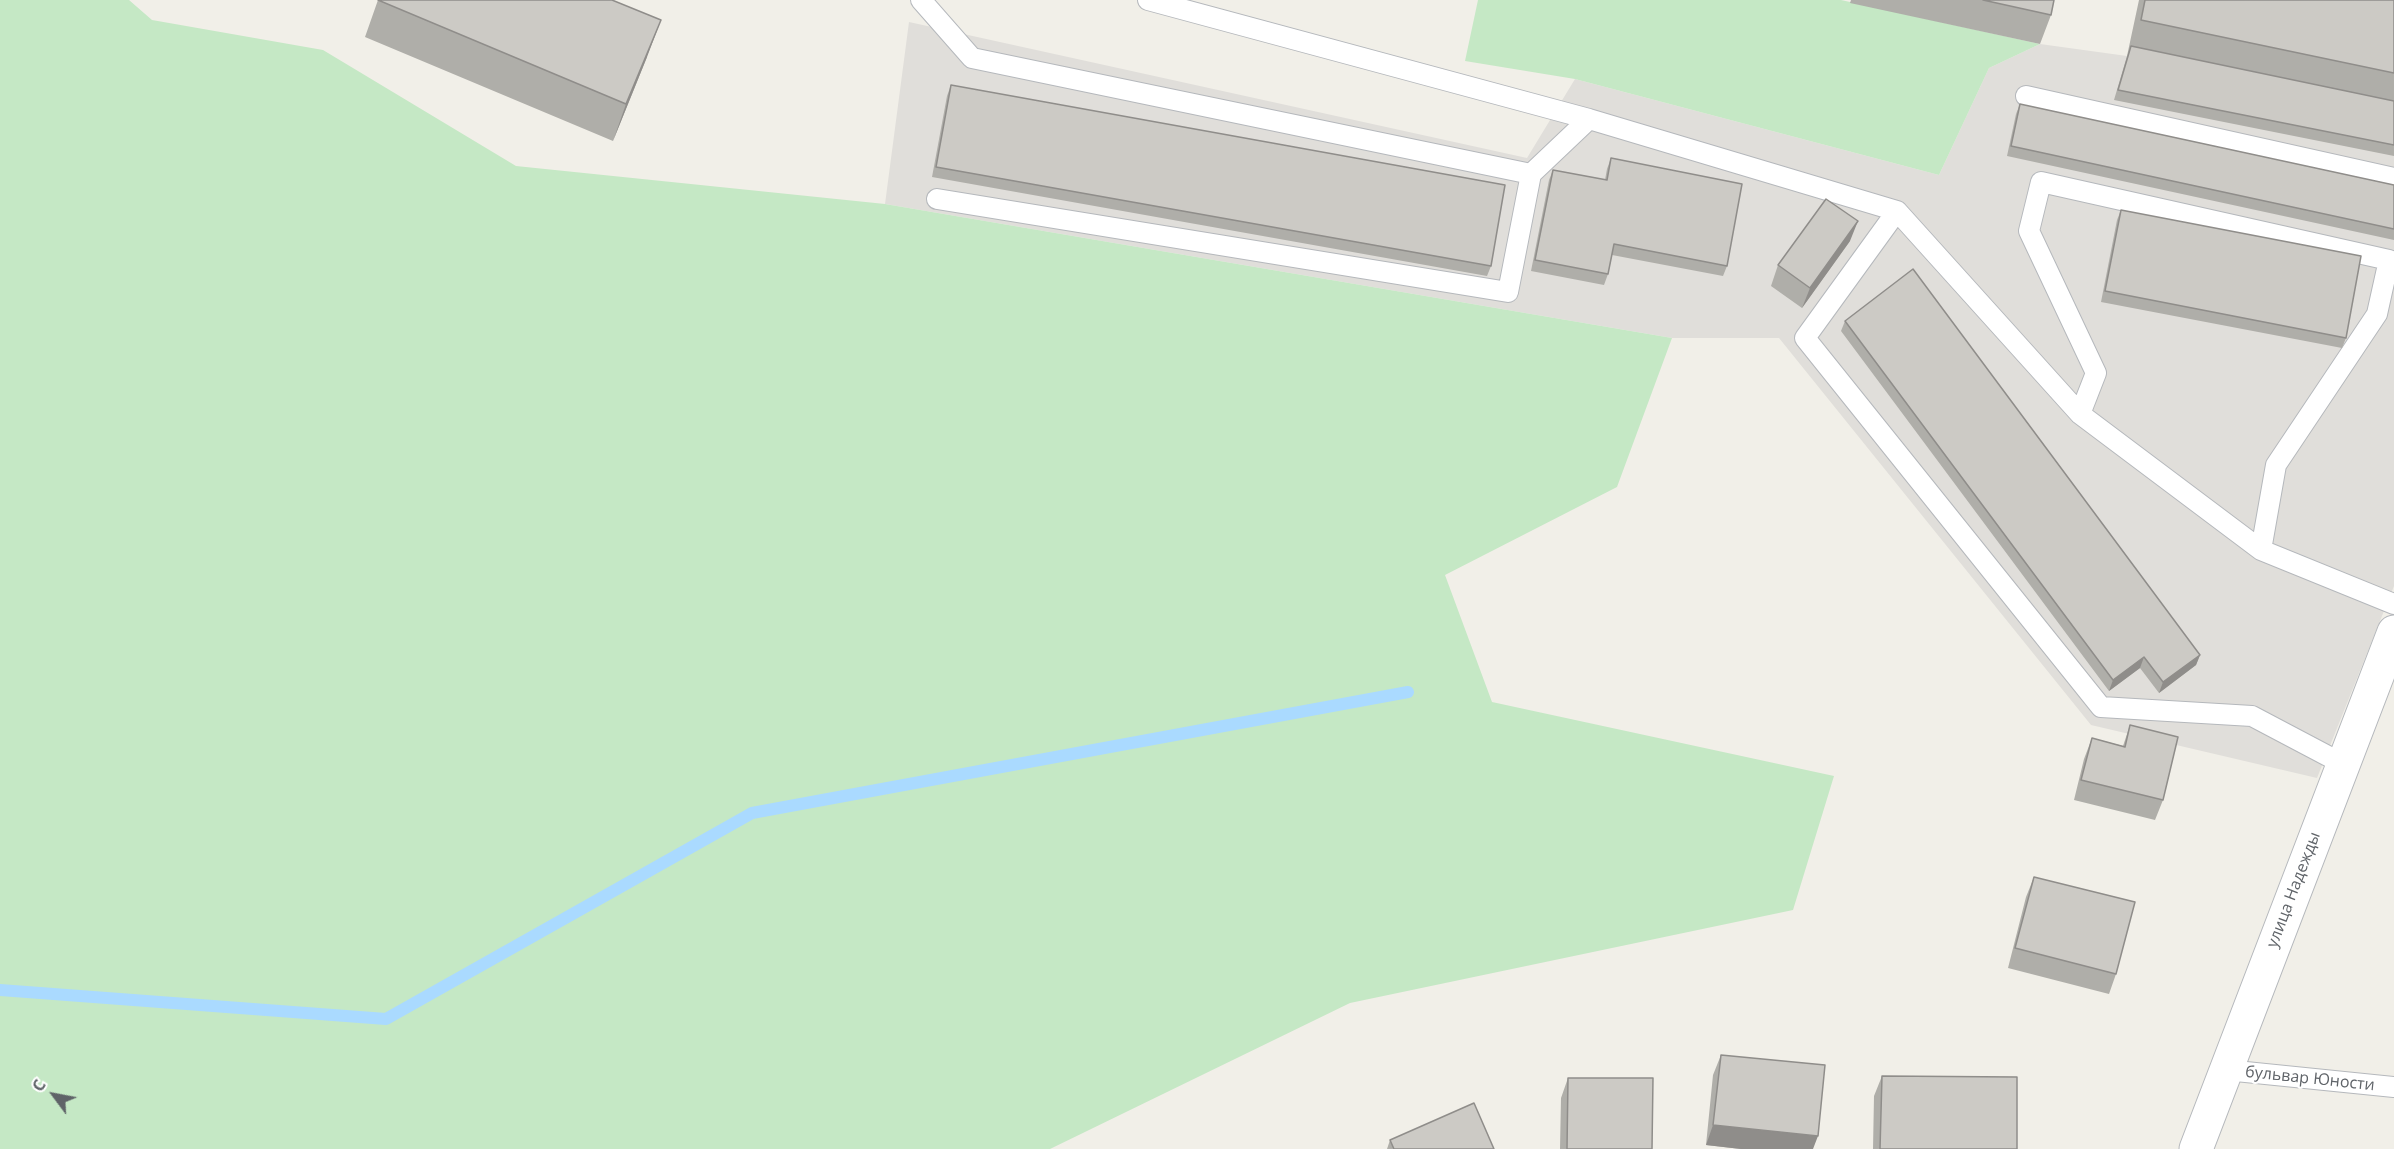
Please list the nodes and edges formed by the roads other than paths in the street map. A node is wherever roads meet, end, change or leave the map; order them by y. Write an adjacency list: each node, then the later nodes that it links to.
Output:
1 (921, 0): 5 (lane)
2 (1148, 0): 4 (lane)
3 (2026, 96): 6 (lane)
4 (1589, 119): 5 (lane); 8 (lane)
5 (1531, 174): 7 (lane)
6 (2394, 178)
7 (937, 199)
8 (1897, 212): 9 (lane); 13 (lane)
9 (2080, 414): 10 (lane); 10 (lane)
10 (2261, 550): 11 (lane)
11 (2394, 604)
12 (2394, 632): 13 (street, улица Надежды)
13 (2343, 764): 14 (street, улица Надежды)
14 (2226, 1070): 15 (lane, бульвар Юности); 16 (street, улица Надежды)
15 (2394, 1087)
16 (2196, 1149)

